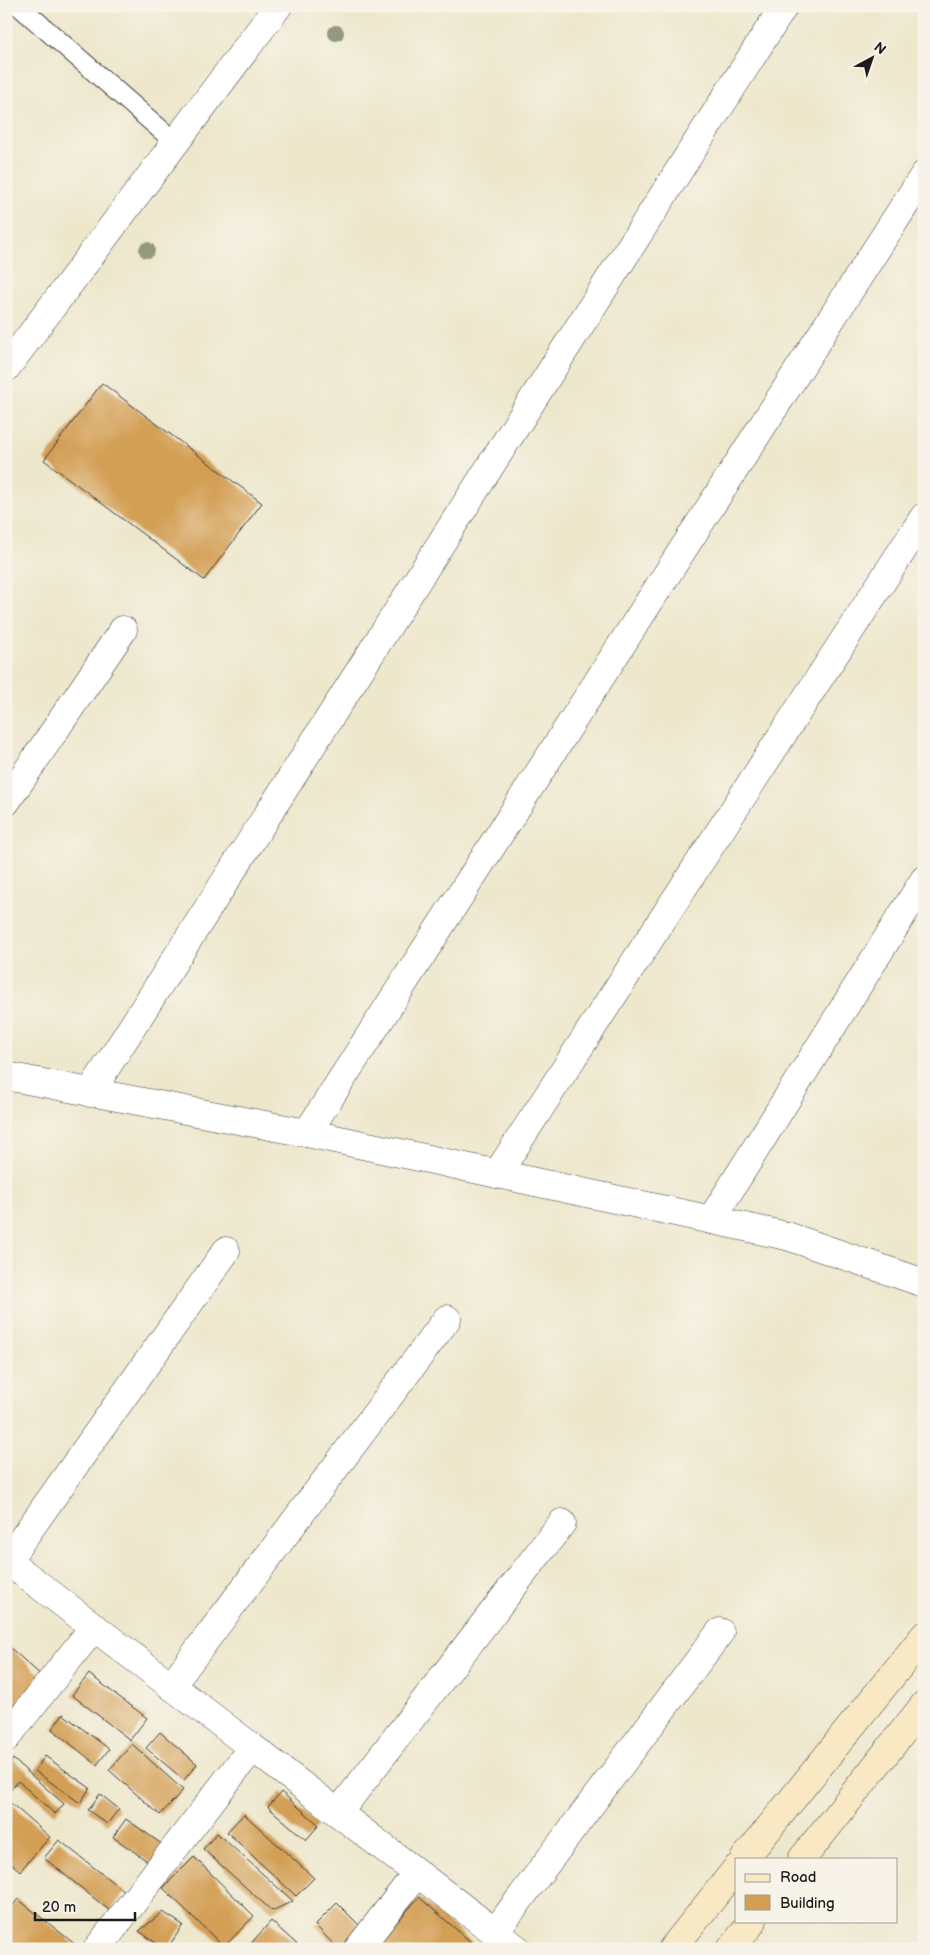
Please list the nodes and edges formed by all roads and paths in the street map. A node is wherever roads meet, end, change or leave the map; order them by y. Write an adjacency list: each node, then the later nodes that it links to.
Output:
1 (19, 6): 4 (lane)
2 (278, 6): 4 (street)
3 (784, 6): 12 (street)
4 (176, 143): 6 (street)
5 (924, 175): 13 (street)
6 (6, 368)
7 (924, 517): 14 (street)
8 (123, 630): 9 (street)
9 (6, 802)
10 (924, 880): 15 (street)
11 (6, 1076): 12 (street)
12 (90, 1093): 13 (street)
13 (307, 1133): 14 (street)
14 (496, 1174): 15 (street)
15 (711, 1220): 17 (street)
16 (226, 1251): 20 (street)
17 (924, 1283)
18 (447, 1319): 24 (street)
19 (562, 1523): 28 (street)
20 (7, 1561): 21 (street)
21 (94, 1627): 24 (street); 26 (street)
22 (720, 1632): 34 (street)
23 (924, 1636): 29 (street)
24 (172, 1686): 27 (street)
25 (924, 1705): 30 (street)
26 (6, 1738)
27 (252, 1748): 28 (street); 35 (street)
28 (338, 1813): 32 (street)
29 (745, 1858)
30 (803, 1858)
31 (735, 1870): 38 (street)
32 (417, 1873): 34 (street); 36 (street)
33 (752, 1922): 39 (street)
34 (494, 1932): 37 (street)
35 (96, 1949)
36 (358, 1949)
37 (517, 1949)
38 (672, 1949)
39 (731, 1949)

